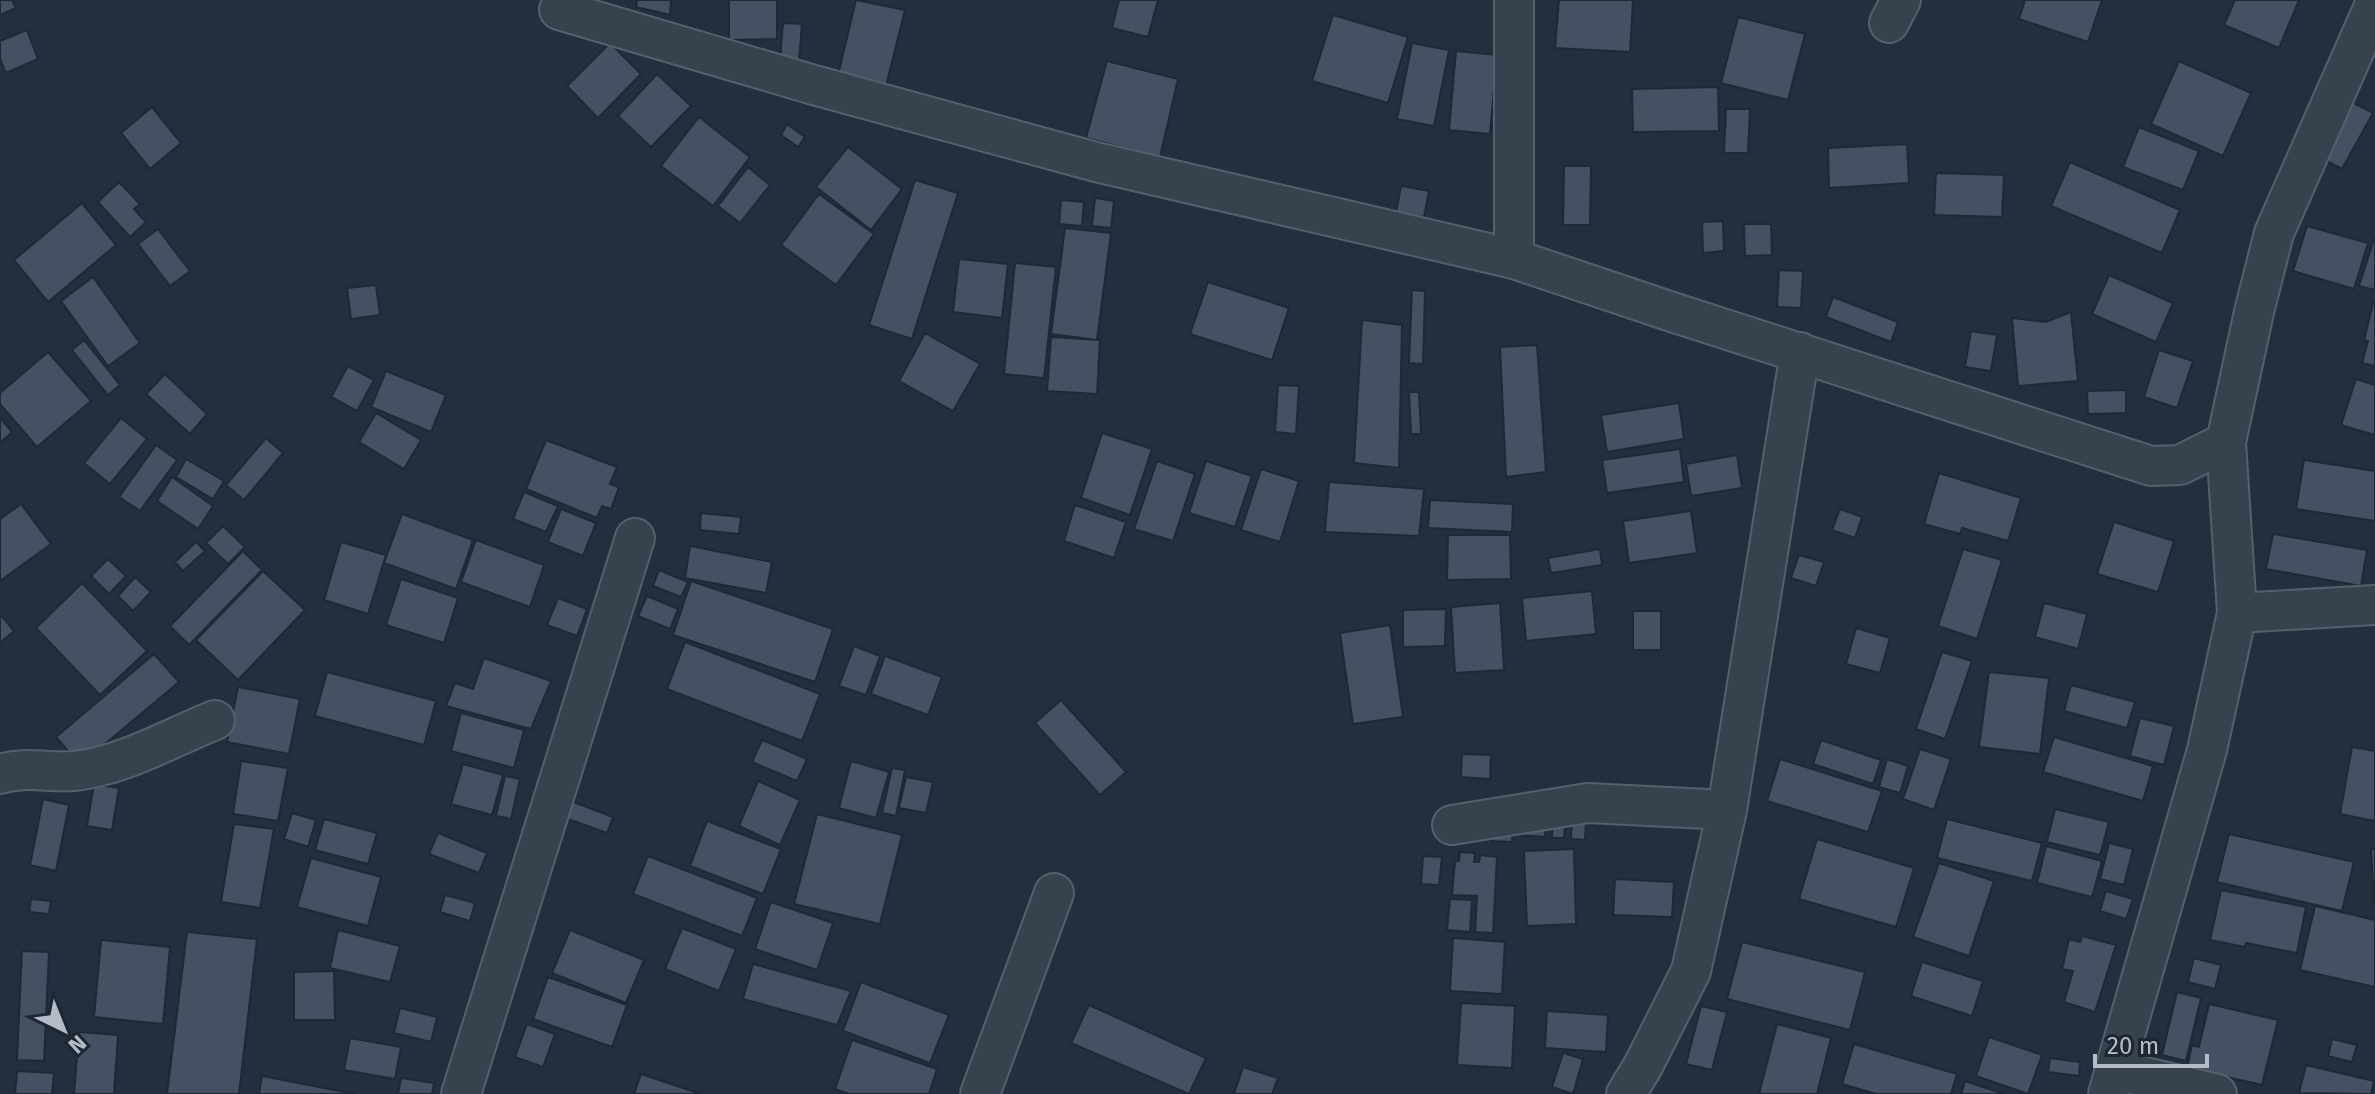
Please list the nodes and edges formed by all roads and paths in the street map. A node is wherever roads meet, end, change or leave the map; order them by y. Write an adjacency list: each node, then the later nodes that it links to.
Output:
1 (1514, 0): 4 (street)
2 (2375, 4): 6 (street)
3 (559, 10): 4 (street)
4 (1514, 259): 5 (street)
5 (1800, 352): 6 (street); 12 (street)
6 (2227, 460): 9 (street)
7 (635, 538): 16 (street)
8 (2375, 605): 9 (street)
9 (2237, 613): 15 (street)
10 (215, 720): 11 (street)
11 (0, 774)
12 (1727, 810): 13 (street); 18 (street)
13 (1452, 825)
14 (1054, 893): 17 (street)
15 (2111, 1082): 19 (street)
16 (461, 1094)
17 (980, 1094)
18 (1626, 1094)
19 (2217, 1094)

